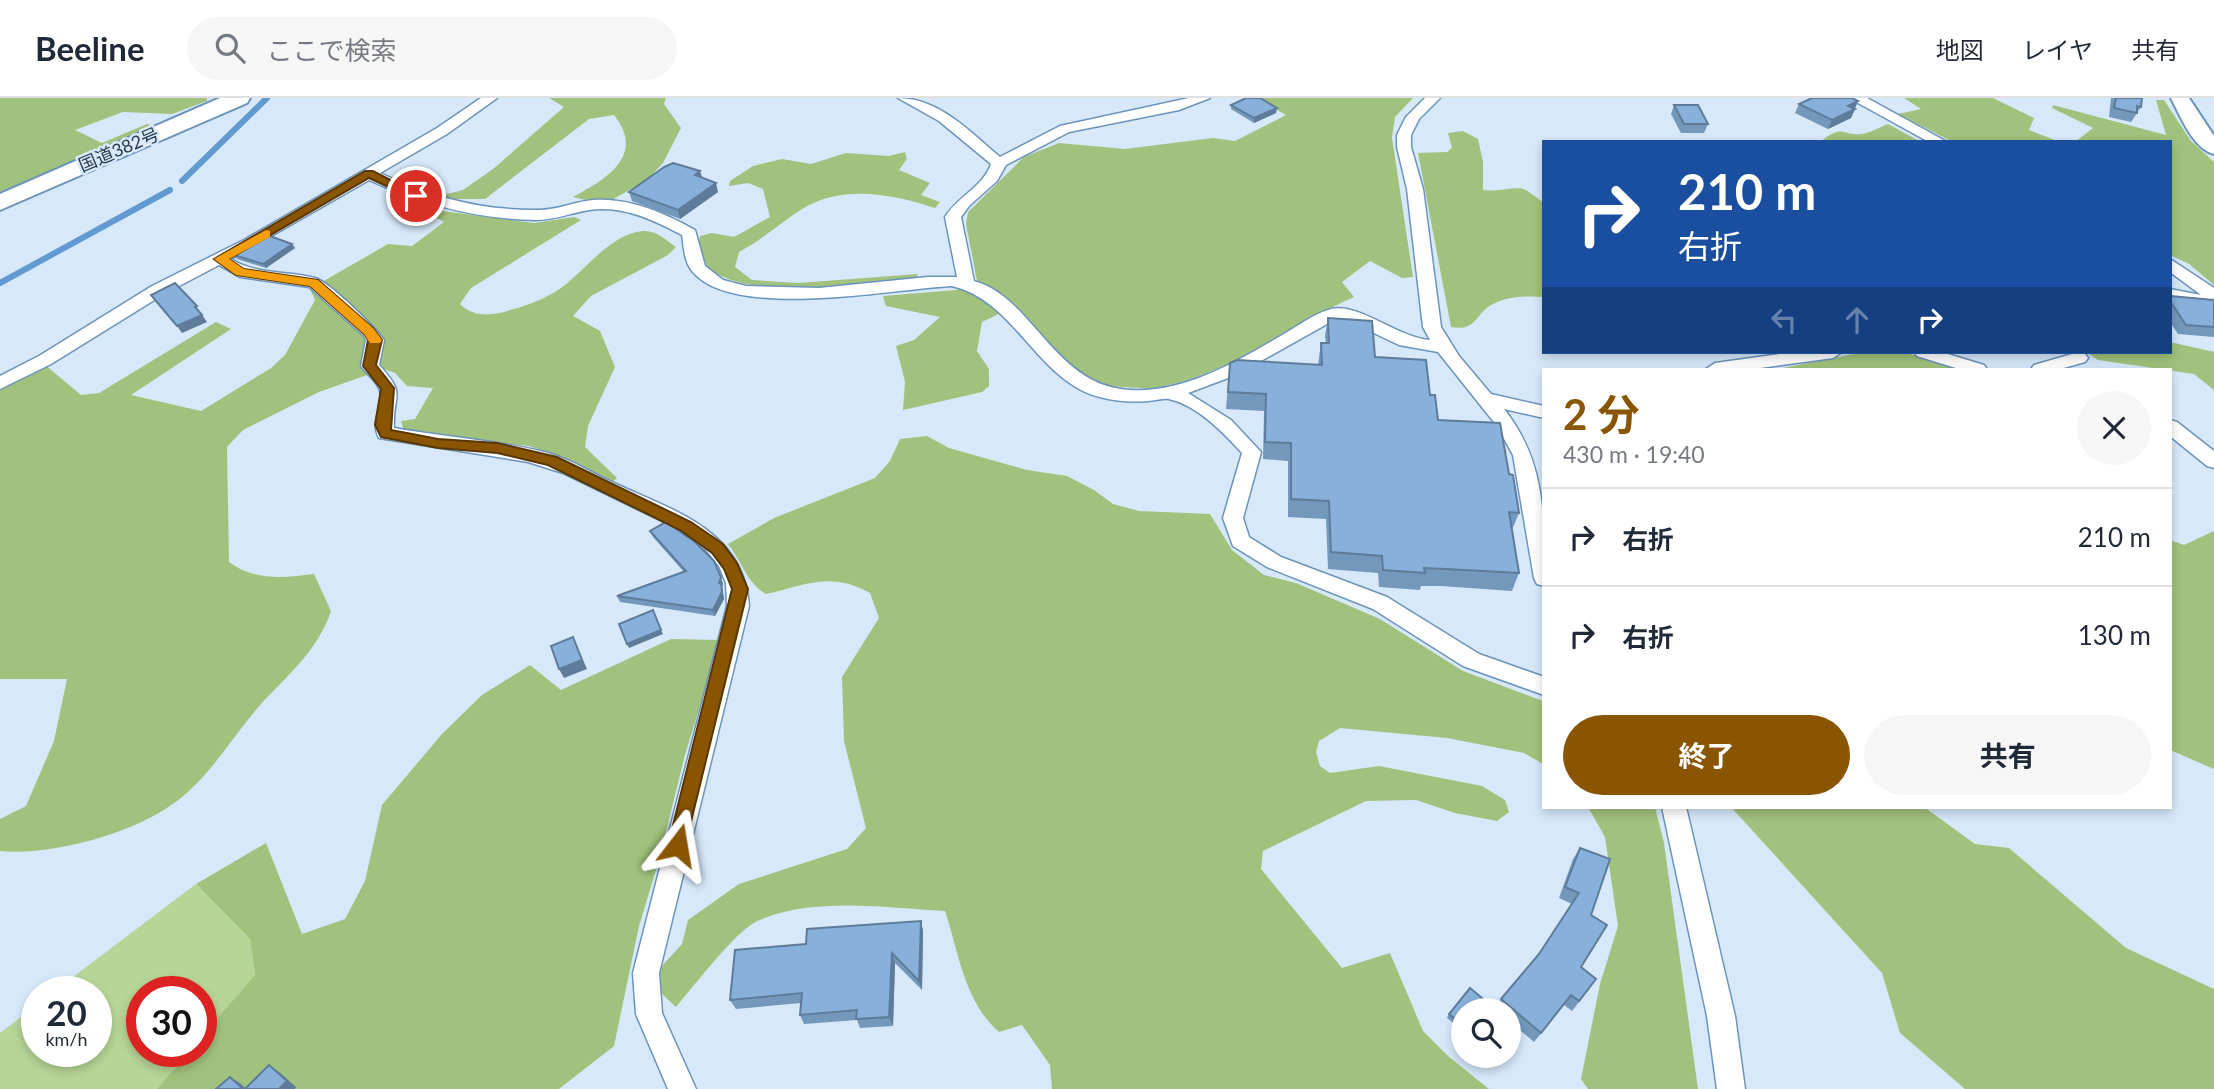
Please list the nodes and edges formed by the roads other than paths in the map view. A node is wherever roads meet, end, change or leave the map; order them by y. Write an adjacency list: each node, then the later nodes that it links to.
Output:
1 (239, 98): 12 (highway, 国道382号)
2 (490, 98): 11 (street)
3 (905, 98): 10 (street)
4 (1203, 98): 10 (street)
5 (1433, 98): 19 (street)
6 (1856, 98): 8 (street)
7 (2180, 98): 9 (main road)
8 (1936, 140)
9 (2214, 148)
10 (999, 163): 15 (street)
11 (369, 174): 13 (street); 15 (street)
12 (0, 203)
13 (220, 259): 26 (street); 35 (street)
14 (2172, 265): 17 (street)
15 (966, 283): 27 (street)
16 (2172, 294): 18 (street)
17 (2214, 296)
18 (2214, 302)
19 (1441, 346): 27 (street); 28 (street)
20 (1819, 354): 23 (street)
21 (1929, 354): 24 (street)
22 (2081, 360): 25 (street)
23 (1722, 368)
24 (1975, 368)
25 (2045, 368)
26 (0, 383)
27 (1168, 392): 33 (street)
28 (1484, 398): 29 (street); 32 (street)
29 (1542, 412)
30 (2172, 428): 31 (street)
31 (2214, 461)
32 (1542, 566)
33 (1542, 685)
34 (1674, 809): 36 (street)
35 (682, 1089)
36 (1731, 1089)

